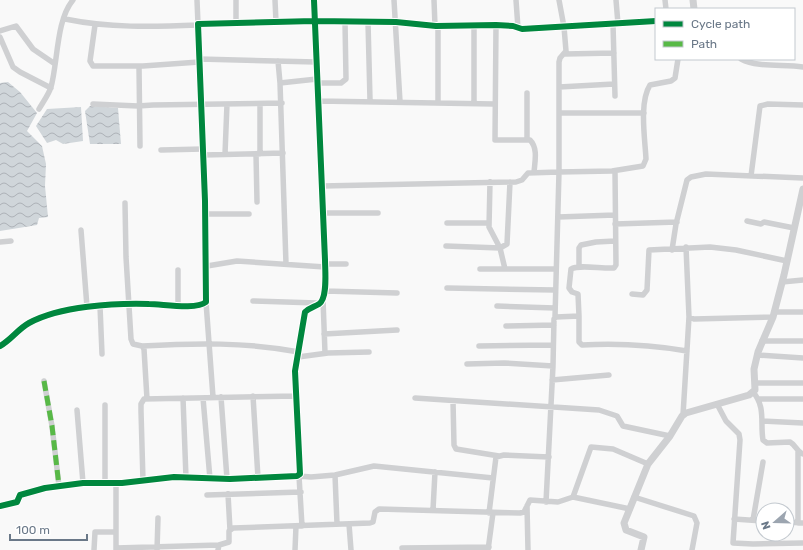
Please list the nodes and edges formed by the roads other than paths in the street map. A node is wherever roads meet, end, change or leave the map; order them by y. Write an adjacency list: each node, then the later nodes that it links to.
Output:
1 (73, 0): 11 (street)
2 (197, 0): 21 (street)
3 (236, 0): 14 (street)
4 (275, 0): 15 (street)
5 (314, 0): 12 (street)
6 (394, 0): 18 (street)
7 (434, 0): 23 (street)
8 (516, 0): 26 (street)
9 (558, 0): 25 (street)
10 (616, 0): 19 (street)
11 (65, 19): 20 (street); 36 (street)
12 (314, 21): 15 (street); 16 (street); 35 (street)
13 (655, 21): 19 (street)
14 (236, 22): 15 (street); 21 (street)
15 (276, 22)
16 (345, 22): 17 (street); 39 (street)
17 (368, 22): 18 (street); 47 (street)
18 (396, 22): 23 (street); 48 (street)
19 (616, 24): 25 (street); 29 (street)
20 (95, 25): 21 (street); 37 (street)
21 (198, 25): 31 (street)
22 (496, 25): 24 (street); 26 (street); 56 (street)
23 (436, 26): 24 (street); 50 (street)
24 (474, 26): 51 (street)
25 (564, 27): 26 (street); 30 (street)
26 (518, 28)
27 (0, 31): 36 (street)
28 (0, 37): 43 (street)
29 (614, 52): 30 (street); 41 (street)
30 (565, 54): 42 (street)
31 (199, 60): 34 (street); 37 (street); 53 (street)
32 (678, 60): 61 (street)
33 (743, 60): 38 (street)
34 (278, 61): 35 (street); 40 (street)
35 (316, 62): 39 (street)
36 (55, 64): 43 (street)
37 (139, 66): 58 (street)
38 (803, 67)
39 (318, 81): 40 (street); 46 (street)
40 (280, 83): 49 (street)
41 (614, 84): 42 (street); 45 (street)
42 (559, 87): 60 (street)
43 (51, 88): 59 (street)
44 (527, 93): 62 (street)
45 (615, 96)
46 (318, 100): 47 (street); 76 (street)
47 (370, 100): 48 (street)
48 (400, 102): 50 (street)
49 (282, 103): 55 (street); 68 (street)
50 (438, 103): 51 (street)
51 (474, 103): 56 (street)
52 (93, 104): 58 (street)
53 (201, 104): 54 (street); 58 (street); 65 (street)
54 (227, 104): 55 (street); 66 (street)
55 (260, 104): 67 (street)
56 (494, 104): 62 (street)
57 (803, 105): 72 (street)
58 (138, 106): 63 (street)
59 (39, 109)
60 (559, 113): 61 (street); 71 (street)
61 (644, 113): 69 (street)
62 (527, 140): 70 (street)
63 (140, 146)
64 (161, 150): 65 (street)
65 (203, 152): 66 (street); 82 (street)
66 (225, 154): 67 (street)
67 (258, 154): 68 (street); 78 (street)
68 (283, 154): 102 (street)
69 (615, 171): 71 (street); 84 (street)
70 (534, 172): 71 (street); 75 (street)
71 (559, 172): 85 (street)
72 (750, 176): 73 (street); 88 (street)
73 (803, 178)
74 (490, 182): 75 (street); 76 (street); 90 (street)
75 (510, 182): 99 (street)
76 (322, 186): 80 (street)
77 (803, 193): 86 (street)
78 (257, 202)
79 (124, 203): 121 (street)
80 (323, 213): 81 (street); 105 (street)
81 (378, 213)
82 (205, 214): 83 (street); 104 (street)
83 (250, 214)
84 (615, 215): 85 (street); 91 (street)
85 (558, 217): 109 (street)
86 (800, 218): 92 (street)
87 (747, 221): 92 (street)
88 (677, 222): 91 (street); 100 (street)
89 (446, 223): 90 (street)
90 (489, 223): 99 (street)
91 (615, 224): 96 (street)
92 (794, 228): 101 (street)
93 (81, 230): 125 (street)
94 (10, 241): 95 (street)
95 (0, 242)
96 (615, 242): 106 (street); 106 (street)
97 (446, 246): 99 (street)
98 (686, 247): 100 (street); 101 (street); 131 (street)
99 (500, 248): 108 (street)
100 (672, 250): 117 (street)
101 (787, 261): 112 (street)
102 (286, 264): 104 (street); 105 (street)
103 (346, 264): 105 (street)
104 (206, 266): 120 (street)
105 (325, 266): 115 (street)
106 (579, 266): 129 (street)
107 (480, 269): 108 (street)
108 (505, 269): 109 (street)
109 (556, 269): 114 (street)
110 (178, 270): 122 (street)
111 (803, 280): 112 (street)
112 (782, 282): 128 (street)
113 (447, 288): 114 (street)
114 (555, 290): 126 (street)
115 (324, 291): 116 (street); 119 (street)
116 (397, 293)
117 (632, 294)
118 (253, 301): 119 (street)
119 (322, 301): 135 (street); 147 (street)
120 (206, 302): 122 (street); 138 (street)
121 (130, 305): 122 (street); 123 (street); 141 (street)
122 (178, 305)
123 (100, 306): 125 (street); 146 (street)
124 (497, 306): 126 (street)
125 (87, 307): 140 (street)
126 (555, 308): 130 (street)
127 (803, 312): 128 (street)
128 (773, 315): 131 (street); 136 (street)
129 (579, 316): 130 (street); 143 (street)
130 (555, 317): 132 (street)
131 (689, 317): 143 (street)
132 (554, 325): 133 (street); 139 (street)
133 (506, 326)
134 (397, 330): 135 (street)
135 (324, 334): 145 (street)
136 (762, 341): 137 (street); 148 (street)
137 (803, 341)
138 (209, 343): 141 (street); 147 (street); 161 (street)
139 (553, 345): 142 (street); 151 (street)
140 (0, 346)
141 (142, 346): 165 (street)
142 (479, 346)
143 (687, 351): 173 (street)
144 (369, 352): 145 (street)
145 (325, 353): 147 (street)
146 (102, 354)
147 (298, 354): 160 (street)
148 (757, 355): 149 (street); 155 (street)
149 (803, 358)
150 (467, 364): 151 (street)
151 (553, 366): 153 (street)
152 (609, 375): 153 (street)
153 (552, 380): 171 (street)
154 (44, 381): 194 (street)
155 (755, 383): 156 (street); 157 (street)
156 (803, 383)
157 (753, 392): 166 (street); 169 (street)
158 (221, 396): 159 (street); 161 (street); 189 (street)
159 (253, 396): 160 (street); 186 (street)
160 (296, 396): 184 (street)
161 (212, 397): 163 (street)
162 (183, 398): 163 (street); 165 (street); 185 (street)
163 (203, 398): 188 (street)
164 (415, 398): 168 (street)
165 (147, 399): 190 (street)
166 (759, 399): 167 (street); 174 (street)
167 (803, 399)
168 (453, 401): 171 (street); 178 (street)
169 (717, 404): 173 (street); 207 (street)
170 (105, 405): 192 (street)
171 (550, 407): 176 (street); 179 (street)
172 (77, 410): 191 (street)
173 (683, 415): 176 (street)
174 (762, 421): 175 (street); 177 (street)
175 (803, 424)
176 (670, 436): 181 (street)
177 (801, 453): 210 (street)
178 (500, 456): 179 (street); 187 (street)
179 (549, 457): 200 (street)
180 (763, 462): 208 (street)
181 (648, 464): 198 (street); 199 (street)
182 (434, 472): 183 (street); 187 (street); 204 (street)
183 (335, 475): 184 (street); 211 (street)
184 (299, 476): 186 (street); 195 (street)
185 (186, 478): 188 (street); 190 (street)
186 (258, 478): 189 (street)
187 (493, 478): 205 (street)
188 (210, 479): 189 (street)
189 (228, 479)
190 (143, 481): 193 (street)
191 (84, 483): 192 (street); 194 (street)
192 (105, 483): 193 (street)
193 (116, 483): 215 (street)
194 (59, 486): 202 (street)
195 (301, 492): 196 (street); 213 (street)
196 (228, 494): 197 (street); 214 (street)
197 (207, 495)
198 (573, 497): 200 (street); 203 (street)
199 (634, 497): 203 (street); 229 (street)
200 (546, 502): 201 (street)
201 (527, 504): 205 (street); 227 (street)
202 (0, 506)
203 (630, 509): 228 (street)
204 (432, 510): 205 (street); 212 (street)
205 (491, 513): 222 (street)
206 (158, 518): 219 (street)
207 (734, 519): 208 (street); 218 (street)
208 (752, 520): 209 (street)
209 (755, 520)
210 (800, 523)
211 (337, 524): 212 (street); 213 (street)
212 (349, 524): 226 (street)
213 (299, 526): 214 (street); 225 (street)
214 (230, 530): 220 (street)
215 (116, 532): 223 (street); 224 (street)
216 (782, 543): 217 (street); 218 (street); 230 (street)
217 (803, 543)
218 (744, 547)
219 (156, 548): 220 (street); 223 (street)
220 (218, 548)
221 (402, 548): 222 (street)
222 (489, 548)
223 (116, 549)
224 (94, 550)
225 (295, 550)
226 (351, 550)
227 (528, 550)
228 (641, 550)
229 (692, 550)
230 (782, 550)

